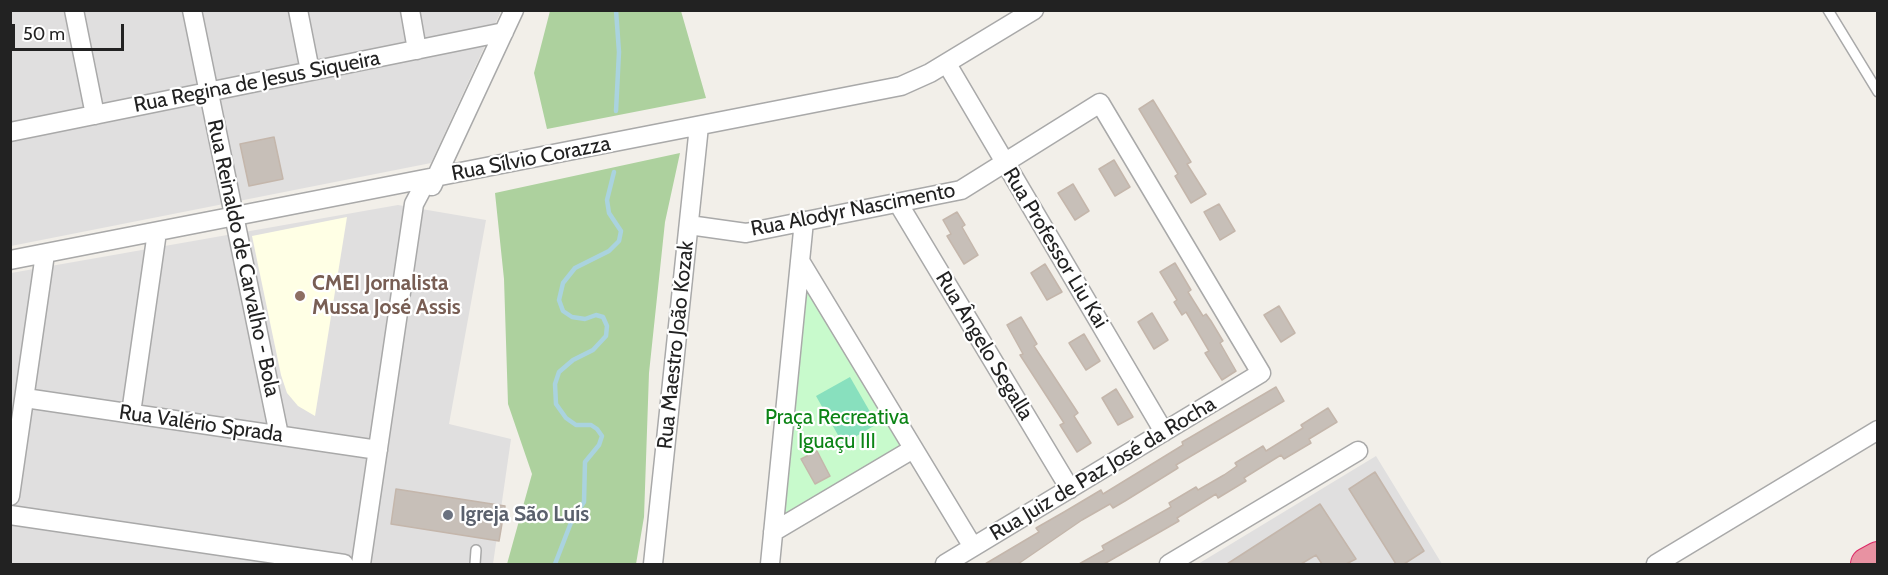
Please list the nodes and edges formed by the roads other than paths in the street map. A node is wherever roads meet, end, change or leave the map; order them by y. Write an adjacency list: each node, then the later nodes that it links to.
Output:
1 (74, 10): 14 (street)
2 (192, 10): 12 (street, Rua Reinaldo de Carvalho - Bola)
3 (298, 10): 11 (street)
4 (410, 10): 9 (street)
5 (514, 10): 8 (street)
6 (1034, 10): 10 (street, Rua Sílvio Corazza)
7 (1828, 10): 13 (lane)
8 (504, 32): 9 (street, Rua Regina de Jesus Siqueira); 18 (street)
9 (417, 50): 11 (street, Rua Regina de Jesus Siqueira)
10 (947, 64): 15 (street, Rua Sílvio Corazza); 17 (street, Rua Professor Liu Kai)
11 (310, 71): 12 (street, Rua Regina de Jesus Siqueira)
12 (208, 92): 14 (street, Rua Regina de Jesus Siqueira); 20 (street, Rua Reinaldo de Carvalho - Bola)
13 (1878, 92)
14 (94, 115): 16 (street, Rua Regina de Jesus Siqueira)
15 (699, 126): 18 (street, Rua Sílvio Corazza); 22 (street, Rua Maestro João Kozak)
16 (10, 132)
17 (1005, 163): 19 (street, Rua Alodyr Nascimento); 27 (street, Rua Alodyr Nascimento); 31 (street, Rua Professor Liu Kai)
18 (436, 177): 20 (street, Rua Sílvio Corazza); 34 (street)
19 (898, 203): 21 (street, Rua Alodyr Nascimento); 36 (street, Rua Ângelo Segalla)
20 (234, 217): 23 (street, Rua Sílvio Corazza); 32 (street, Rua Reinaldo de Carvalho - Bola)
21 (804, 221): 22 (street, Rua Alodyr Nascimento); 26 (street)
22 (689, 225): 46 (street, Rua Maestro João Kozak)
23 (157, 232): 24 (street, Rua Sílvio Corazza); 29 (street)
24 (45, 254): 25 (street, Rua Sílvio Corazza); 28 (street)
25 (10, 260)
26 (800, 261): 33 (street); 39 (street)
27 (1261, 373): 31 (street, Rua Juiz de Paz José da Rocha)
28 (25, 398): 29 (street, Rua Valério Sprada); 37 (street)
29 (131, 413): 32 (street, Rua Valério Sprada)
30 (1878, 430): 50 (street)
31 (1164, 432): 36 (street, Rua Juiz de Paz José da Rocha)
32 (279, 435): 34 (street, Rua Valério Sprada)
33 (913, 449): 39 (street); 40 (street)
34 (378, 450): 44 (street)
35 (1358, 451): 49 (street)
36 (1070, 489): 40 (street, Rua Juiz de Paz José da Rocha)
37 (10, 496)
38 (10, 515): 43 (street)
39 (773, 532): 47 (street)
40 (973, 547): 48 (street, Rua Juiz de Paz José da Rocha)
41 (476, 550): 45 (lane)
42 (1878, 558): 51 (highway)
43 (344, 564)
44 (362, 564)
45 (475, 564)
46 (653, 564)
47 (770, 564)
48 (945, 564)
49 (1169, 564)
50 (1656, 564)
51 (1867, 564)

